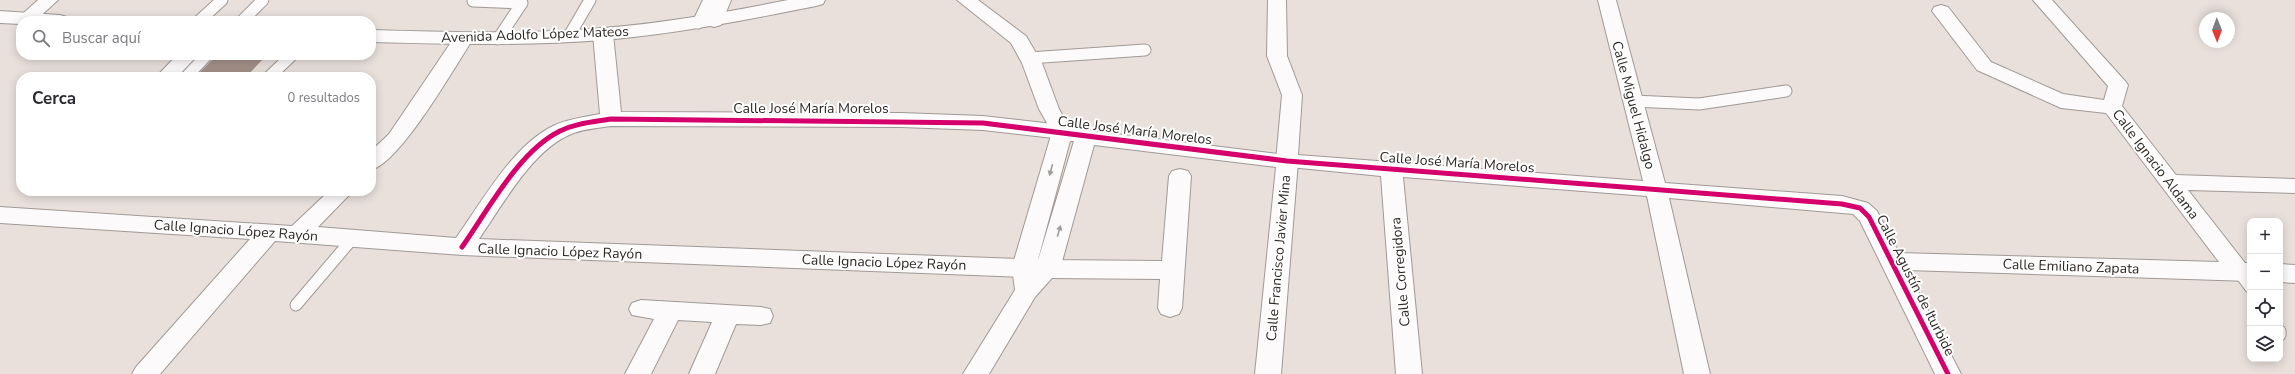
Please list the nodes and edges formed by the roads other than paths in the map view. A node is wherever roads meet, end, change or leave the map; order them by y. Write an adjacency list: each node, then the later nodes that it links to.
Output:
1 (49, 0): 14 (street)
2 (222, 0): 15 (lane)
3 (263, 0): 16 (lane)
4 (590, 0): 22 (lane)
5 (709, 0): 19 (lane)
6 (722, 0): 19 (street)
7 (816, 0): 19 (street, Avenida Adolfo López Mateos)
8 (966, 0): 26 (street)
9 (1277, 0): 41 (street, Calle Francisco Javier Mina)
10 (1606, 0): 34 (street, Calle Miguel Hidalgo)
11 (2042, 0): 35 (street, Calle Ignacio Aldama)
12 (473, 1): 24 (lane)
13 (1940, 11): 35 (street)
14 (30, 16)
15 (204, 16)
16 (247, 16)
17 (0, 17): 18 (street)
18 (16, 18)
19 (706, 22): 20 (street, Avenida Adolfo López Mateos)
20 (602, 34): 22 (street, Avenida Adolfo López Mateos); 37 (street)
21 (376, 36): 23 (street, Avenida Adolfo López Mateos)
22 (569, 36): 24 (street, Avenida Adolfo López Mateos)
23 (463, 39): 24 (street, Avenida Adolfo López Mateos); 40 (street)
24 (498, 39)
25 (1145, 50): 26 (lane)
26 (1029, 58): 36 (street)
27 (183, 60): 30 (street)
28 (202, 60): 31 (lane)
29 (287, 60): 32 (lane)
30 (171, 72)
31 (191, 72)
32 (274, 72)
33 (1786, 91): 34 (lane)
34 (1633, 101): 46 (street, Calle Miguel Hidalgo)
35 (2112, 107): 44 (street, Calle Ignacio Aldama)
36 (1049, 109): 38 (street); 39 (street)
37 (611, 119): 38 (street, Calle José María Morelos); 53 (street, Calle José María Morelos)
38 (1062, 132): 39 (street, Calle José María Morelos); 55 (street, one-way to 55)
39 (1086, 137): 41 (street, Calle José María Morelos); 56 (street, one-way to 39)
40 (376, 158)
41 (1287, 161): 42 (street, Calle José María Morelos); 72 (street, Calle Francisco Javier Mina)
42 (1391, 170): 46 (street, Calle José María Morelos); 73 (street, Calle Corregidora)
43 (1180, 176): 57 (street)
44 (2170, 182): 45 (street); 60 (street, Calle Ignacio Aldama)
45 (2295, 186)
46 (1656, 189): 48 (street, Calle José María Morelos); 74 (street, Calle Miguel Hidalgo)
47 (337, 196): 51 (street)
48 (1860, 208): 54 (street, Calle Agustín de Iturbide)
49 (0, 215): 50 (street, Calle Ignacio López Rayón)
50 (269, 232): 51 (street, Calle Ignacio López Rayón); 68 (street)
51 (297, 234): 52 (street, Calle Ignacio López Rayón)
52 (353, 238): 53 (street, Calle Ignacio López Rayón); 62 (lane)
53 (462, 247): 55 (street, Calle Ignacio López Rayón)
54 (1891, 261): 60 (street, Calle Emiliano Zapata); 75 (street, Calle Agustín de Iturbide)
55 (1024, 267): 56 (street, Calle Ignacio López Rayón); 61 (street)
56 (1048, 269): 57 (street, Calle Ignacio López Rayón); 61 (street)
57 (1173, 270): 63 (street)
58 (2283, 273): 59 (street)
59 (2295, 274)
60 (2246, 277)
61 (1027, 291): 71 (street)
62 (296, 305)
63 (1170, 308)
64 (641, 309): 65 (street)
65 (671, 310): 66 (street); 69 (street)
66 (728, 314): 67 (street); 70 (street)
67 (761, 316)
68 (145, 374)
69 (638, 374)
70 (702, 374)
71 (976, 374)
72 (1268, 374)
73 (1408, 374)
74 (1697, 374)
75 (1948, 374)

